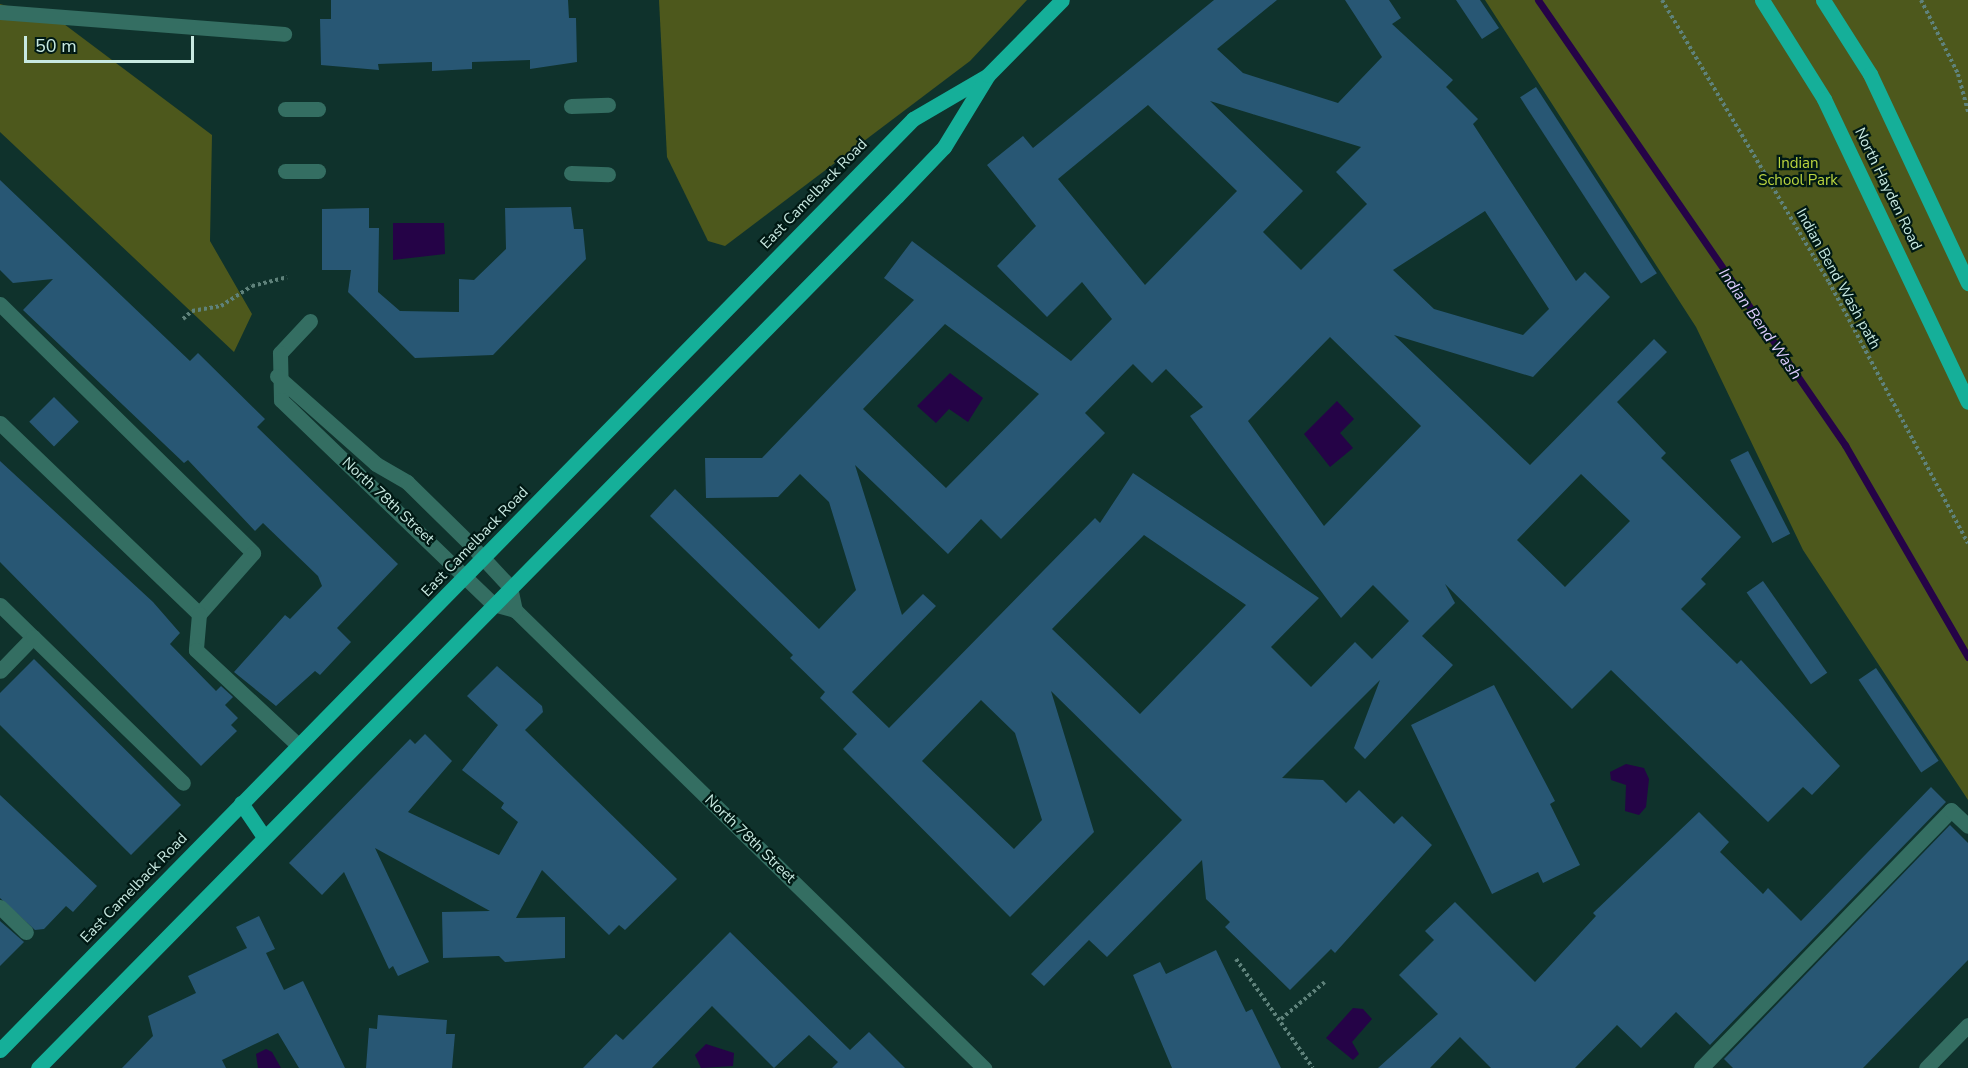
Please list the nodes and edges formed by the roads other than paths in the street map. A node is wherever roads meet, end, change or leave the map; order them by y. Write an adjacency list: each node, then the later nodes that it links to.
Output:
1 (1062, 0): 6 (main road, East Camelback Road)
2 (1762, 0): 19 (main road, North Hayden Road)
3 (1823, 0): 15 (main road)
4 (0, 12): 5 (street)
5 (284, 34)
6 (988, 75): 21 (main road, East Camelback Road); 23 (main road, East Camelback Road)
7 (608, 105): 8 (street)
8 (571, 106)
9 (285, 109): 10 (street)
10 (318, 109)
11 (285, 171): 12 (street)
12 (318, 171)
13 (571, 174): 14 (street)
14 (608, 174)
15 (1968, 283)
16 (0, 304): 27 (street)
17 (310, 321): 18 (street)
18 (277, 376): 21 (street, North 78th Street); 22 (street, North 78th Street)
19 (1968, 402)
20 (0, 423): 27 (street)
21 (484, 559): 22 (main road, East Camelback Road); 23 (street, North 78th Street)
22 (466, 576): 24 (street, North 78th Street); 30 (main road, East Camelback Road)
23 (510, 587): 24 (main road, East Camelback Road); 26 (street)
24 (494, 604): 26 (street, North 78th Street); 34 (main road, East Camelback Road)
25 (0, 605): 28 (street)
26 (515, 610): 40 (street, North 78th Street)
27 (199, 614): 30 (street)
28 (33, 637): 29 (street); 31 (street)
29 (0, 671)
30 (298, 745): 32 (main road, East Camelback Road)
31 (183, 783)
32 (242, 803): 34 (main road); 38 (main road, East Camelback Road)
33 (1968, 826): 41 (street)
34 (264, 837): 39 (main road, East Camelback Road)
35 (0, 907): 36 (street)
36 (26, 932)
37 (1968, 1025): 42 (street)
38 (0, 1050)
39 (38, 1068)
40 (984, 1068)
41 (1701, 1068)
42 (1926, 1068)

